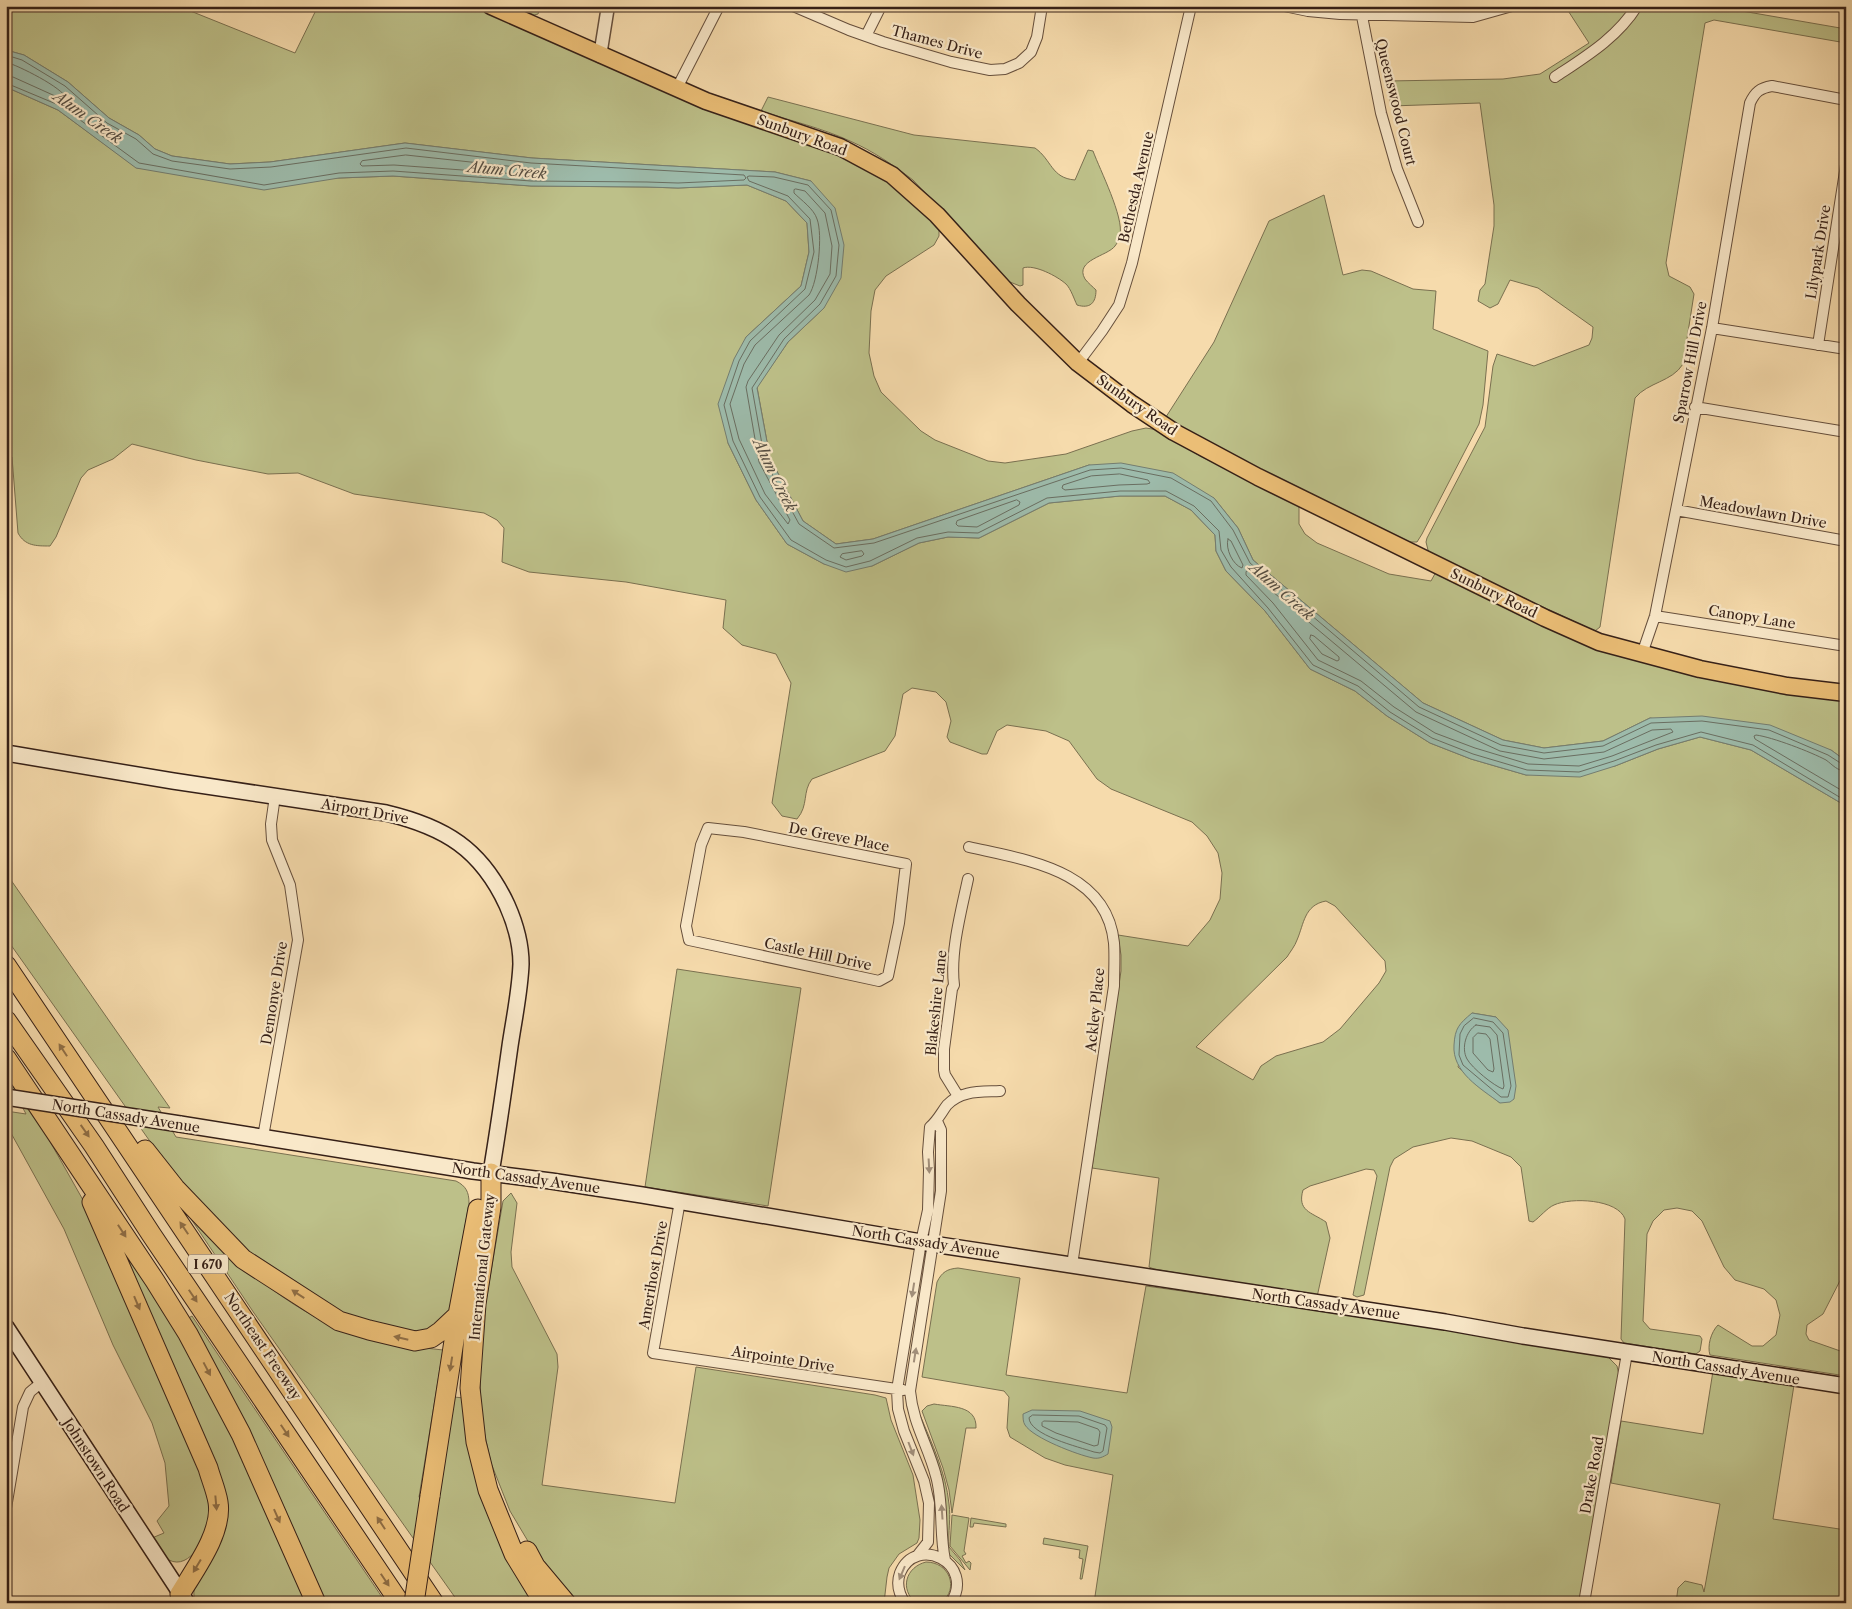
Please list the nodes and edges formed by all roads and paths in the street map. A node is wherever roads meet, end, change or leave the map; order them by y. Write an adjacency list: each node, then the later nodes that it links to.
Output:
1 (491, 6): 13 (main road, Sunbury Road)
2 (608, 6): 13 (street)
3 (719, 6): 15 (street)
4 (793, 6): 12 (street, Thames Drive)
5 (881, 6): 12 (street)
6 (1042, 6): 12 (street, Thames Drive)
7 (1191, 6): 22 (street, Bethesda Avenue)
8 (1284, 6): 11 (street)
9 (1512, 6): 11 (street)
10 (1637, 6): 14 (street)
11 (1360, 10): 18 (street, Queenswood Court)
12 (866, 36)
13 (600, 56): 15 (main road, Sunbury Road)
14 (1555, 77)
15 (677, 88): 22 (main road, Sunbury Road)
16 (1846, 100): 19 (street, Sparrow Hill Drive)
17 (1846, 164): 20 (street, Lilypark Drive)
18 (1418, 222)
19 (1712, 328): 20 (street); 23 (street, Sparrow Hill Drive)
20 (1818, 345): 21 (street)
21 (1846, 349)
22 (1078, 362): 29 (main road, Sunbury Road)
23 (1695, 406): 24 (street); 25 (street, Sparrow Hill Drive)
24 (1846, 432)
25 (1676, 510): 26 (street, Meadowlawn Drive); 27 (street, Sparrow Hill Drive)
26 (1846, 541)
27 (1655, 616): 28 (street, Canopy Lane); 29 (street, Sparrow Hill Drive)
28 (1846, 646)
29 (1642, 654): 30 (main road, Sunbury Road)
30 (1846, 693)
31 (6, 753): 32 (main road, Airport Drive)
32 (275, 796): 44 (street, Demonye Drive); 46 (main road, Airport Drive)
33 (969, 847): 49 (street, Ackley Place)
34 (968, 879): 42 (street, Blakeshire Lane)
35 (899, 923): 36 (street, Castle Hill Drive); 36 (street, De Greve Place)
36 (689, 940)
37 (6, 965): 40 (highway, Northeast Freeway / I 670, one-way to 37)
38 (6, 1020): 65 (highway, I 670, one-way to 65)
39 (6, 1058): 45 (highway)
40 (79, 1074): 50 (highway, one-way to 40); 62 (highway, Northeast Freeway / I 670, one-way to 40)
41 (1000, 1091): 42 (street)
42 (958, 1096): 48 (street)
43 (6, 1098): 44 (main road, North Cassady Avenue, bridge)
44 (263, 1137): 46 (main road, North Cassady Avenue)
45 (65, 1147): 63 (highway, one-way to 63); 64 (highway, one-way to 64)
46 (491, 1173): 47 (main road, North Cassady Avenue); 50 (highway, International Gateway); 58 (highway, International Gateway)
47 (680, 1201): 48 (main road, North Cassady Avenue); 52 (street, Amerihost Drive)
48 (927, 1243): 49 (main road, North Cassady Avenue); 56 (street, one-way to 56); 57 (street, one-way to 48)
49 (1072, 1265): 53 (main road, North Cassady Avenue)
50 (458, 1315): 62 (highway, International Gateway, one-way to 62, bridge)
51 (6, 1328): 54 (main road, Johnstown Road)
52 (653, 1353): 56 (street, Airpointe Drive)
53 (1627, 1353): 55 (main road, North Cassady Avenue); 70 (street, Drake Road)
54 (42, 1382): 59 (street); 63 (main road, Johnstown Road)
55 (1846, 1386)
56 (897, 1390): 57 (street, Airpointe Drive); 60 (street, one-way to 60)
57 (910, 1391): 61 (street, one-way to 57)
58 (476, 1442): 66 (highway, International Gateway); 67 (highway)
59 (6, 1508)
60 (917, 1556): 61 (street); 68 (street, one-way to 68)
61 (945, 1560): 69 (street)
62 (428, 1599)
63 (182, 1600)
64 (316, 1603)
65 (400, 1603)
66 (544, 1603)
67 (566, 1603)
68 (905, 1603)
69 (951, 1603)
70 (1584, 1603)

